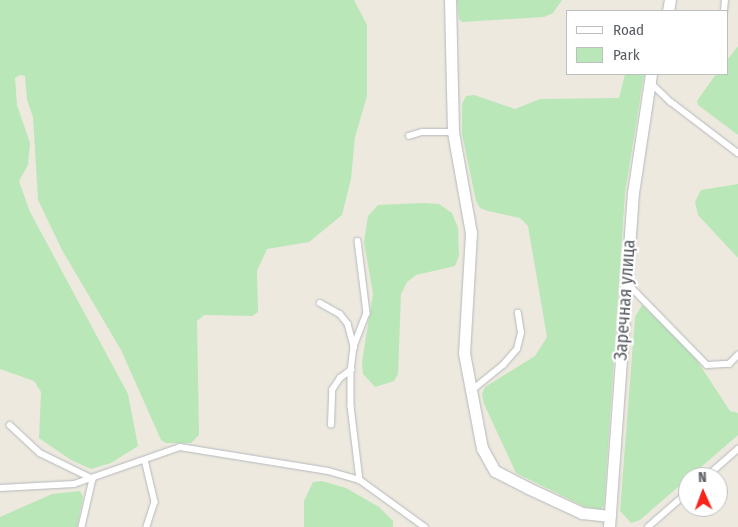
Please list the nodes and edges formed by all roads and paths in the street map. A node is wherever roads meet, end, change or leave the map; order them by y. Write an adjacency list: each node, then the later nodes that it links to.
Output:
1 (450, 0): 3 (street)
2 (650, 77): 5 (lane); 7 (street, Заречная улица)
3 (453, 132): 4 (lane); 13 (street)
4 (409, 136)
5 (738, 152)
6 (358, 242): 10 (lane)
7 (626, 282): 11 (lane); 23 (street, Заречная улица)
8 (320, 304): 10 (lane)
9 (518, 313): 13 (lane)
10 (354, 347): 12 (lane)
11 (738, 355)
12 (351, 370): 15 (lane); 20 (lane)
13 (470, 392): 23 (street)
14 (10, 424): 19 (lane)
15 (331, 425)
16 (738, 449): 18 (lane)
17 (145, 460): 19 (lane); 20 (lane); 25 (lane)
18 (717, 467)
19 (93, 479): 21 (lane); 24 (lane)
20 (360, 480): 26 (lane)
21 (0, 488)
22 (678, 501): 27 (lane)
23 (610, 521)
24 (82, 527)
25 (147, 527)
26 (425, 527)
27 (648, 527)

